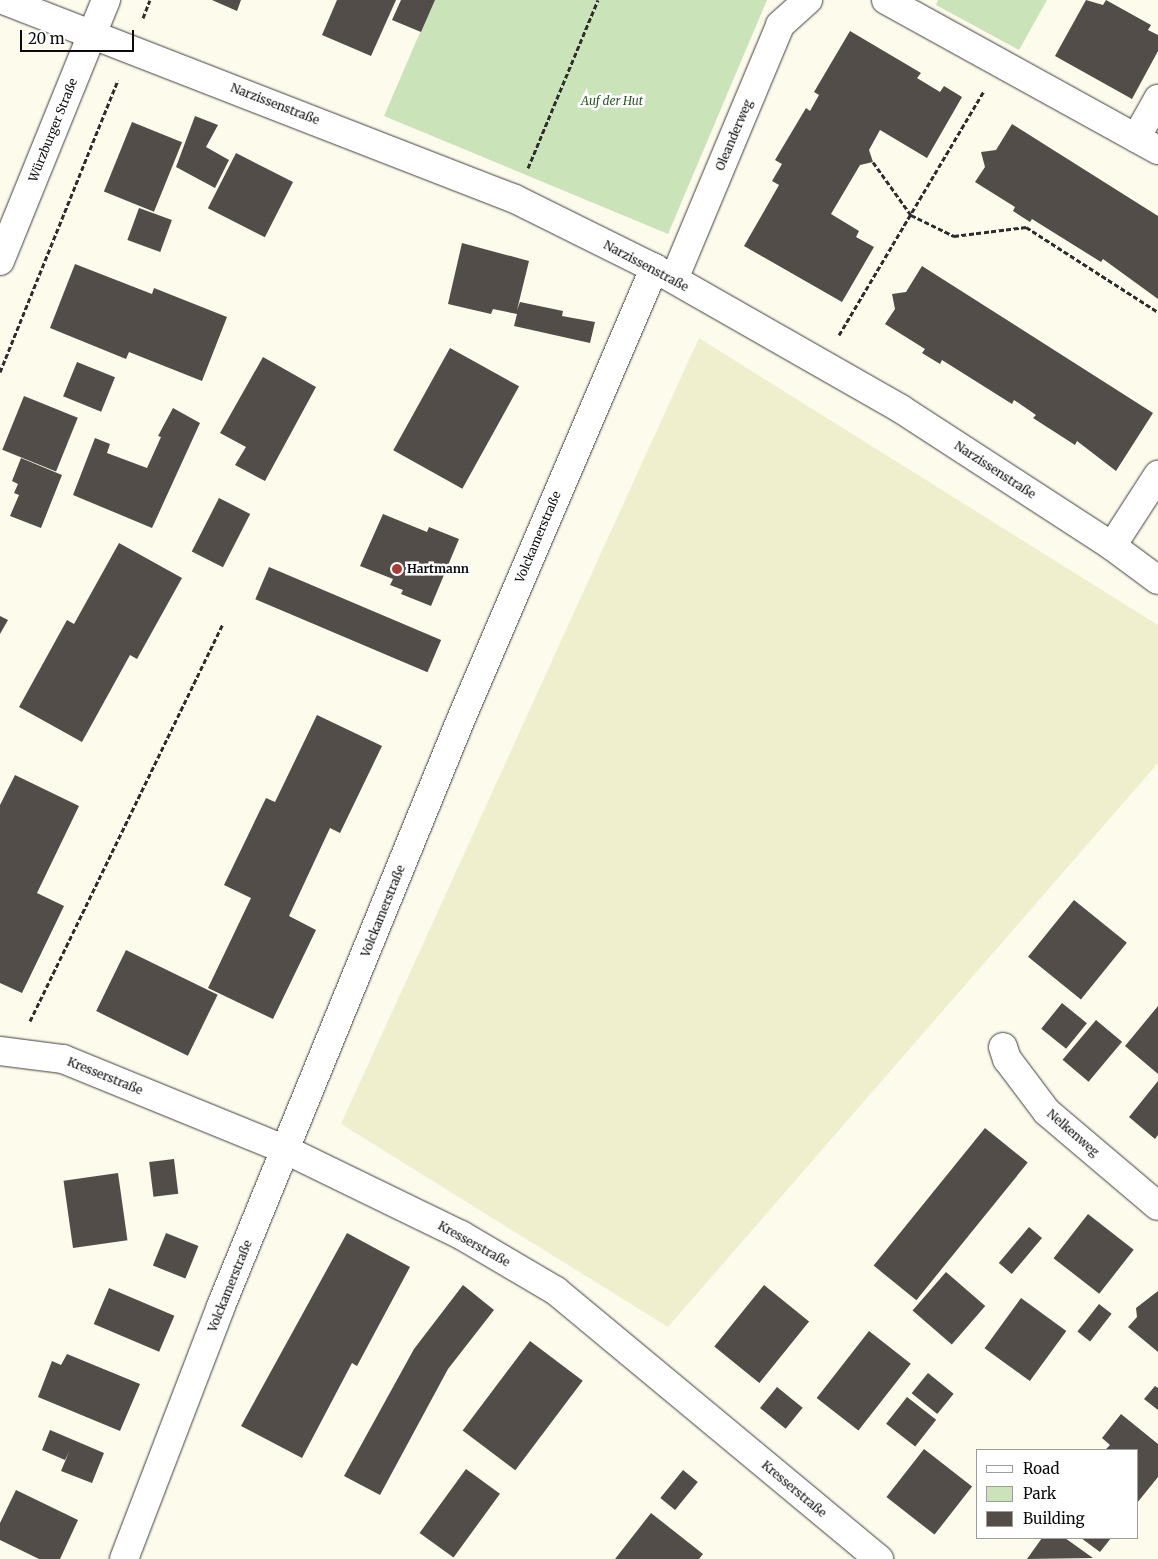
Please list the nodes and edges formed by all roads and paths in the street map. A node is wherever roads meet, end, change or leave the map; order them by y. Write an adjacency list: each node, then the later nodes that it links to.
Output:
1 (4, 0): 6 (street, Narzissenstraße)
2 (106, 0): 6 (street, Würzburger Straße)
3 (598, 0): 12 (path)
4 (808, 0): 15 (street, Oleanderweg)
5 (886, 0): 8 (street)
6 (92, 33): 7 (street, Narzissenstraße); 14 (street, Würzburger Straße)
7 (131, 48): 12 (street, Narzissenstraße); 18 (path)
8 (1001, 63): 10 (street); 13 (path)
9 (1158, 99): 10 (street)
10 (1147, 144)
11 (873, 162): 13 (path)
12 (515, 199): 15 (street, Narzissenstraße)
13 (911, 215): 16 (path); 17 (path)
14 (0, 260)
15 (664, 274): 17 (street, Narzissenstraße); 25 (street, Volckamerstraße)
16 (1158, 312)
17 (822, 363): 20 (street, Narzissenstraße)
18 (0, 372)
19 (1158, 475): 20 (street)
20 (1112, 546): 21 (street, Narzissenstraße)
21 (1158, 580)
22 (223, 623): 24 (path)
23 (1003, 1048): 26 (street, Nelkenweg)
24 (8, 1050): 25 (street, Kresserstraße)
25 (286, 1150): 27 (street, Volckamerstraße); 28 (street, Kresserstraße)
26 (1158, 1206)
27 (124, 1559)
28 (878, 1559)

